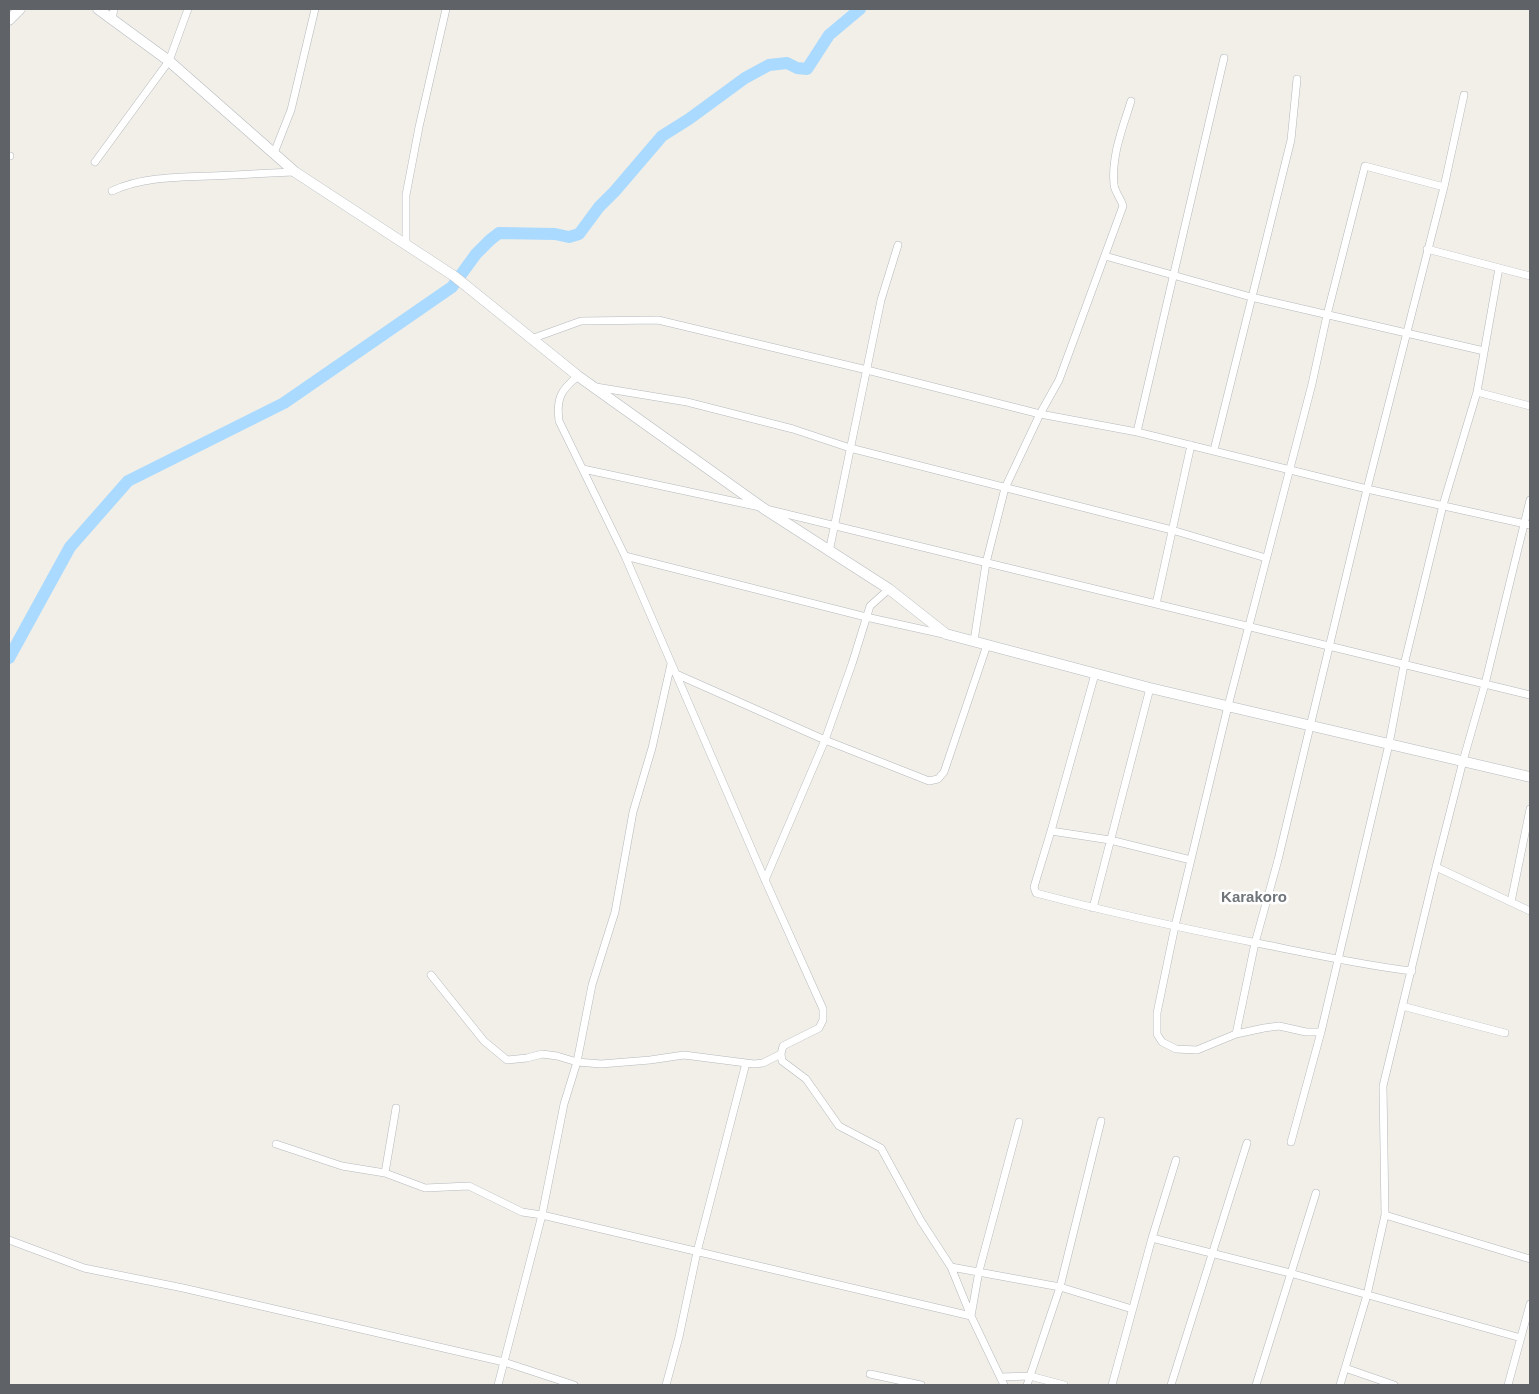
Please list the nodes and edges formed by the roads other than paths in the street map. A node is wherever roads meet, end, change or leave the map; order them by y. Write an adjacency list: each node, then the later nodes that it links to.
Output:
1 (20, 9): 7 (street)
2 (98, 9): 8 (street)
3 (114, 9): 8 (street)
4 (188, 9): 10 (street)
5 (314, 9): 14 (street)
6 (446, 9): 19 (street)
7 (9, 20)
8 (112, 20): 10 (street)
9 (1224, 58): 24 (street)
10 (169, 61): 14 (street); 15 (street)
11 (1297, 79): 26 (street)
12 (1464, 95): 17 (street)
13 (1131, 101): 22 (street)
14 (274, 153): 16 (street)
15 (95, 162)
16 (295, 172): 18 (street); 19 (street)
17 (1444, 187): 21 (street); 27 (street)
18 (112, 191)
19 (406, 244): 29 (street)
20 (898, 245): 31 (street)
21 (1427, 249): 23 (street); 28 (street)
22 (1105, 256): 24 (street); 36 (street)
23 (1498, 268): 25 (street); 30 (street)
24 (1174, 275): 26 (street); 37 (street)
25 (1530, 276)
26 (1250, 297): 27 (street); 40 (street)
27 (1327, 315): 28 (street); 42 (street)
28 (1407, 334): 30 (street); 44 (street)
29 (532, 339): 31 (street); 32 (street)
30 (1484, 351): 34 (street)
31 (867, 370): 36 (street); 39 (street)
32 (578, 376): 33 (street); 41 (street)
33 (593, 387): 39 (street); 47 (street)
34 (1477, 392): 35 (street); 46 (street)
35 (1530, 406)
36 (1040, 414): 37 (street); 43 (street)
37 (1137, 432): 38 (street)
38 (1191, 444): 40 (street); 50 (street)
39 (850, 448): 43 (street); 49 (street)
40 (1214, 450): 42 (street)
41 (583, 469): 47 (street); 52 (street)
42 (1289, 469): 44 (street); 53 (street)
43 (1006, 488): 50 (street); 54 (street)
44 (1367, 489): 46 (street); 62 (street)
45 (1530, 500): 48 (street)
46 (1443, 506): 48 (street); 64 (street)
47 (763, 508): 49 (street); 51 (street)
48 (1527, 524): 67 (street)
49 (835, 526): 51 (street); 54 (street)
50 (1172, 530): 53 (street); 56 (street)
51 (830, 552): 55 (street)
52 (625, 556): 57 (street); 63 (street)
53 (1266, 558): 58 (street)
54 (986, 563): 56 (street); 60 (street)
55 (888, 589): 57 (street); 59 (street)
56 (1156, 604): 58 (street)
57 (866, 618): 59 (street); 72 (street)
58 (1248, 627): 62 (street); 70 (street)
59 (946, 634): 60 (street)
60 (974, 641): 61 (street)
61 (987, 645): 66 (street); 72 (street)
62 (1330, 646): 64 (street); 71 (street)
63 (672, 663): 65 (street); 95 (street)
64 (1404, 665): 67 (street); 73 (street)
65 (676, 674): 72 (street); 81 (street)
66 (1094, 674): 68 (street); 77 (street)
67 (1485, 684): 69 (street); 74 (street)
68 (1150, 688): 70 (street); 78 (street)
69 (1530, 695)
70 (1228, 706): 71 (street); 79 (street)
71 (1310, 726): 73 (street); 86 (street)
72 (825, 740): 81 (street)
73 (1389, 744): 74 (street); 87 (street)
74 (1463, 761): 75 (street); 80 (street)
75 (1530, 777)
76 (1530, 809): 82 (street)
77 (1051, 831): 78 (street); 83 (street)
78 (1110, 840): 79 (street); 83 (street)
79 (1192, 860): 85 (street)
80 (1436, 867): 82 (street); 88 (street)
81 (765, 880): 94 (street)
82 (1511, 902): 84 (street)
83 (1093, 908): 85 (street)
84 (1530, 911)
85 (1175, 926): 86 (street); 93 (street)
86 (1255, 943): 87 (street); 93 (street)
87 (1338, 960): 88 (street); 91 (street)
88 (1412, 971): 90 (street)
89 (431, 975): 95 (street)
90 (1402, 1006): 92 (street); 107 (street)
91 (1321, 1032): 93 (street); 100 (street)
92 (1505, 1033)
93 (1236, 1034)
94 (782, 1054): 96 (street); 113 (street)
95 (577, 1062): 96 (street); 106 (street)
96 (746, 1063): 110 (street)
97 (396, 1108): 104 (street)
98 (1101, 1121): 116 (street)
99 (1019, 1122): 114 (street)
100 (1291, 1142)
101 (1247, 1143): 111 (street)
102 (276, 1144): 104 (street)
103 (1176, 1160): 108 (street)
104 (385, 1173): 106 (street)
105 (1316, 1193): 115 (street)
106 (542, 1215): 110 (street); 122 (street)
107 (1385, 1215): 112 (street); 117 (street)
108 (1152, 1238): 111 (street); 119 (street)
109 (9, 1240): 122 (street)
110 (696, 1252): 120 (street); 129 (street)
111 (1212, 1252): 115 (street); 135 (street)
112 (1530, 1259)
113 (952, 1267): 114 (street); 120 (street)
114 (979, 1271): 116 (street); 120 (street)
115 (1290, 1273): 117 (street); 136 (street)
116 (1060, 1287): 119 (street); 125 (street)
117 (1367, 1295): 121 (street); 123 (street)
118 (1530, 1304): 121 (street)
119 (1132, 1309): 134 (street)
120 (971, 1316): 126 (street)
121 (1521, 1338): 139 (street)
122 (504, 1362): 127 (street); 128 (street)
123 (1345, 1368): 137 (street); 138 (street)
124 (870, 1374): 130 (street)
125 (1030, 1376): 126 (street); 132 (street); 133 (street)
126 (1001, 1377): 131 (street)
127 (498, 1385)
128 (574, 1385)
129 (666, 1385)
130 (921, 1385)
131 (1004, 1385)
132 (1027, 1385)
133 (1064, 1385)
134 (1112, 1385)
135 (1171, 1385)
136 (1256, 1385)
137 (1340, 1385)
138 (1394, 1385)
139 (1508, 1385)

